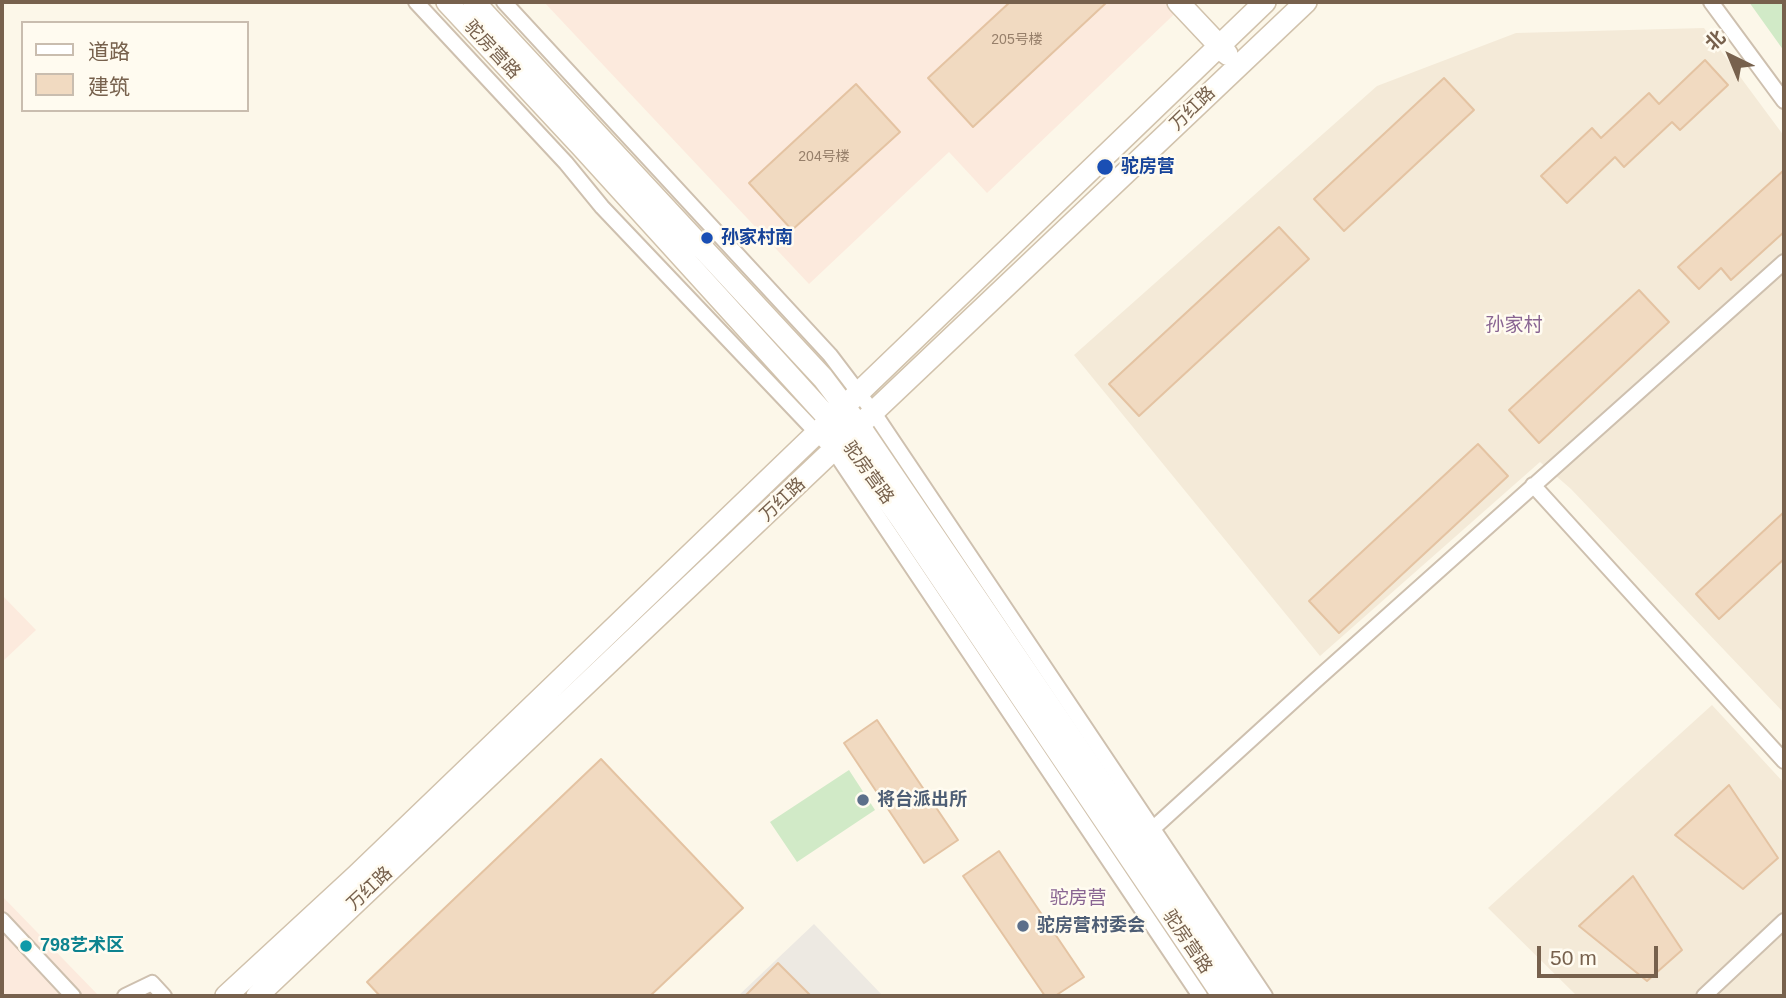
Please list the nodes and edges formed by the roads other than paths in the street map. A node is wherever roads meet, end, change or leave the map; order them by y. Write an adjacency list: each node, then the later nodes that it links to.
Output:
1 (416, 2): 13 (street)
2 (447, 2): 13 (street, 驼房营路)
3 (474, 2): 13 (street, 驼房营路)
4 (504, 2): 13 (street)
5 (1178, 2): 9 (street)
6 (1265, 2): 9 (street, 万红路)
7 (1306, 2): 10 (street, 万红路)
8 (1711, 2): 11 (street)
9 (1219, 46): 10 (street); 13 (street, 万红路)
10 (1238, 66): 14 (street, 万红路)
11 (1784, 101)
12 (1784, 262): 15 (street)
13 (838, 413): 14 (street, 驼房营路); 14 (street); 23 (street, 万红路)
14 (853, 433): 17 (street, 驼房营路); 24 (street, 万红路); 25 (street); 26 (street, 驼房营路)
15 (1533, 485): 16 (street); 17 (street)
16 (1784, 761)
17 (1147, 834): 27 (street, 驼房营路); 28 (street)
18 (2, 920): 20 (street)
19 (1784, 921): 29 (street)
20 (73, 996)
21 (125, 996): 22 (street)
22 (164, 996)
23 (226, 996)
24 (257, 996)
25 (1200, 996)
26 (1223, 996)
27 (1247, 996)
28 (1265, 996)
29 (1704, 996)

